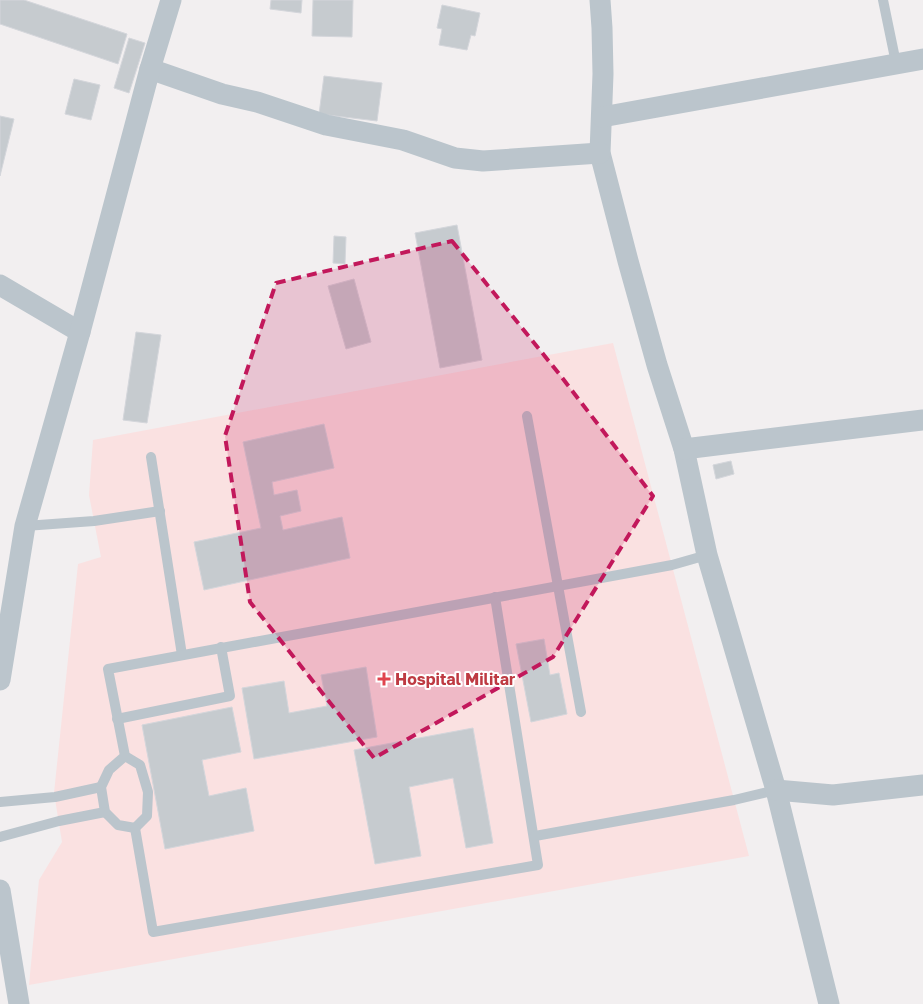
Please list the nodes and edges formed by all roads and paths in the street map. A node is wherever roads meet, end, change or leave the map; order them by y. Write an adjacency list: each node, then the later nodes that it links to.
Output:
1 (171, 0): 6 (street)
2 (600, 0): 7 (street)
3 (884, 0): 5 (lane)
4 (923, 59): 5 (street)
5 (896, 63): 7 (street)
6 (150, 69): 8 (street); 10 (street)
7 (602, 117): 8 (street)
8 (600, 153): 13 (street)
9 (0, 285): 10 (street)
10 (80, 332): 16 (street)
11 (527, 416): 18 (lane)
12 (923, 420): 13 (street)
13 (684, 450): 17 (street)
14 (151, 457): 15 (lane)
15 (160, 511): 16 (lane); 21 (lane)
16 (25, 526): 22 (street)
17 (708, 555): 18 (lane); 28 (street)
18 (558, 586): 19 (lane); 23 (lane)
19 (495, 597): 20 (lane); 32 (lane)
20 (222, 648): 21 (lane); 24 (lane)
21 (182, 655): 24 (lane)
22 (0, 680)
23 (581, 712)
24 (117, 718): 25 (lane)
25 (125, 756): 27 (lane); 31 (lane)
26 (923, 785): 28 (street)
27 (101, 787): 29 (lane); 30 (lane)
28 (776, 790): 32 (lane); 36 (street)
29 (0, 802)
30 (105, 812): 31 (lane); 33 (lane)
31 (135, 828): 32 (lane)
32 (535, 836)
33 (0, 837)
34 (0, 890): 35 (street)
35 (19, 1004)
36 (829, 1004)

